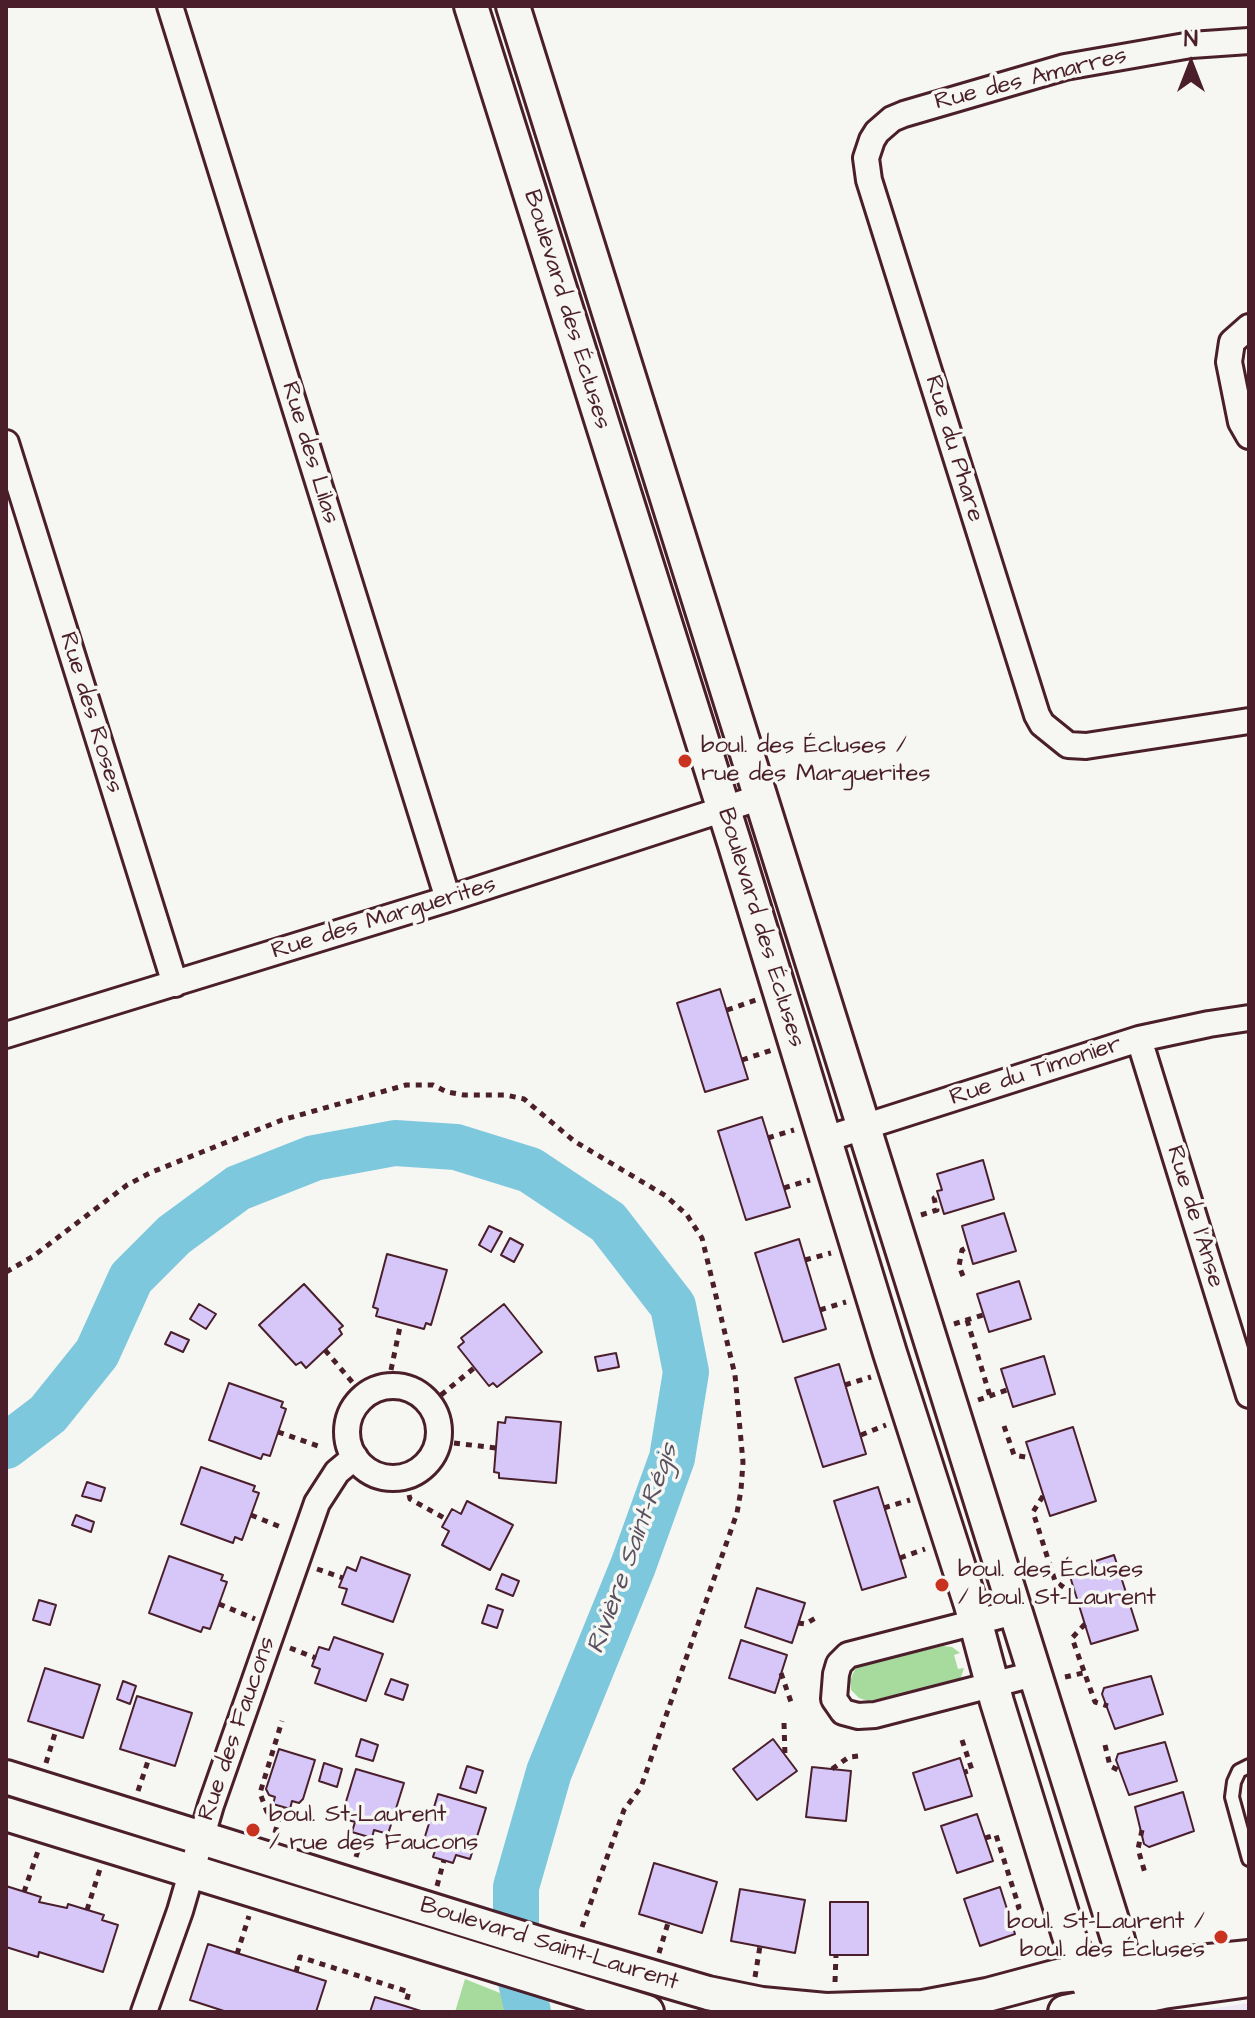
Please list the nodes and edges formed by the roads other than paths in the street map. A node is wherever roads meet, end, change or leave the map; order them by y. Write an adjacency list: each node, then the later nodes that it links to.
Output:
1 (170, 6): 14 (street, Rue des Lilas)
2 (471, 6): 7 (street, Boulevard des Écluses)
3 (513, 6): 6 (street, Boulevard des Écluses)
4 (1249, 41): 5 (street, Rue des Amarres)
5 (872, 140): 11 (street, Rue du Phare)
6 (609, 316): 7 (street); 12 (street, Boulevard des Écluses)
7 (572, 327): 13 (street, Boulevard des Écluses)
8 (1249, 327): 9 (street)
9 (1249, 436)
10 (6, 443): 15 (street, Rue des Roses)
11 (1249, 721)
12 (761, 797): 13 (street, Rue des Marguerites); 19 (street, Boulevard des Écluses)
13 (723, 810): 14 (street, Rue des Marguerites); 20 (street, Boulevard des Écluses)
14 (448, 899): 15 (street, Rue des Marguerites)
15 (175, 984): 17 (street, Rue des Marguerites)
16 (1249, 1018): 18 (street, Rue du Timonier)
17 (6, 1035)
18 (1139, 1039): 19 (street, Rue du Timonier); 21 (street, Rue de l'Anse)
19 (864, 1126): 20 (street, Rue du Timonier); 24 (street, Boulevard des Écluses)
20 (813, 1133): 25 (street, Boulevard des Écluses)
21 (1240, 1336): 22 (street, Rue de l'Anse)
22 (1249, 1395)
23 (355, 1457): 31 (street, Rue des Faucons)
24 (1015, 1612): 25 (street); 26 (street, Boulevard des Écluses)
25 (976, 1622): 27 (street, Boulevard des Écluses); 27 (street)
26 (1047, 1676): 27 (street); 37 (street, Boulevard des Écluses)
27 (993, 1686): 35 (street, Boulevard des Écluses)
28 (1249, 1766): 32 (lane)
29 (6, 1777): 31 (street, Boulevard Saint-Laurent)
30 (6, 1814): 33 (street, Boulevard Saint-Laurent)
31 (201, 1836): 33 (street, Rue des Faucons); 35 (street, Boulevard Saint-Laurent)
32 (1249, 1859)
33 (189, 1871): 39 (street, Rue des Faucons); 40 (street, Boulevard Saint-Laurent)
34 (1249, 1957): 37 (street, Boulevard Saint-Laurent)
35 (1084, 1973): 37 (street, Boulevard Saint-Laurent); 38 (street, Boulevard des Écluses)
36 (1249, 1980): 37 (street, Boulevard Saint-Laurent)
37 (1132, 1993): 38 (street, Boulevard Saint-Laurent)
38 (1098, 2009): 41 (street, Boulevard Saint-Laurent)
39 (144, 2012)
40 (647, 2012)
41 (1065, 2012)

